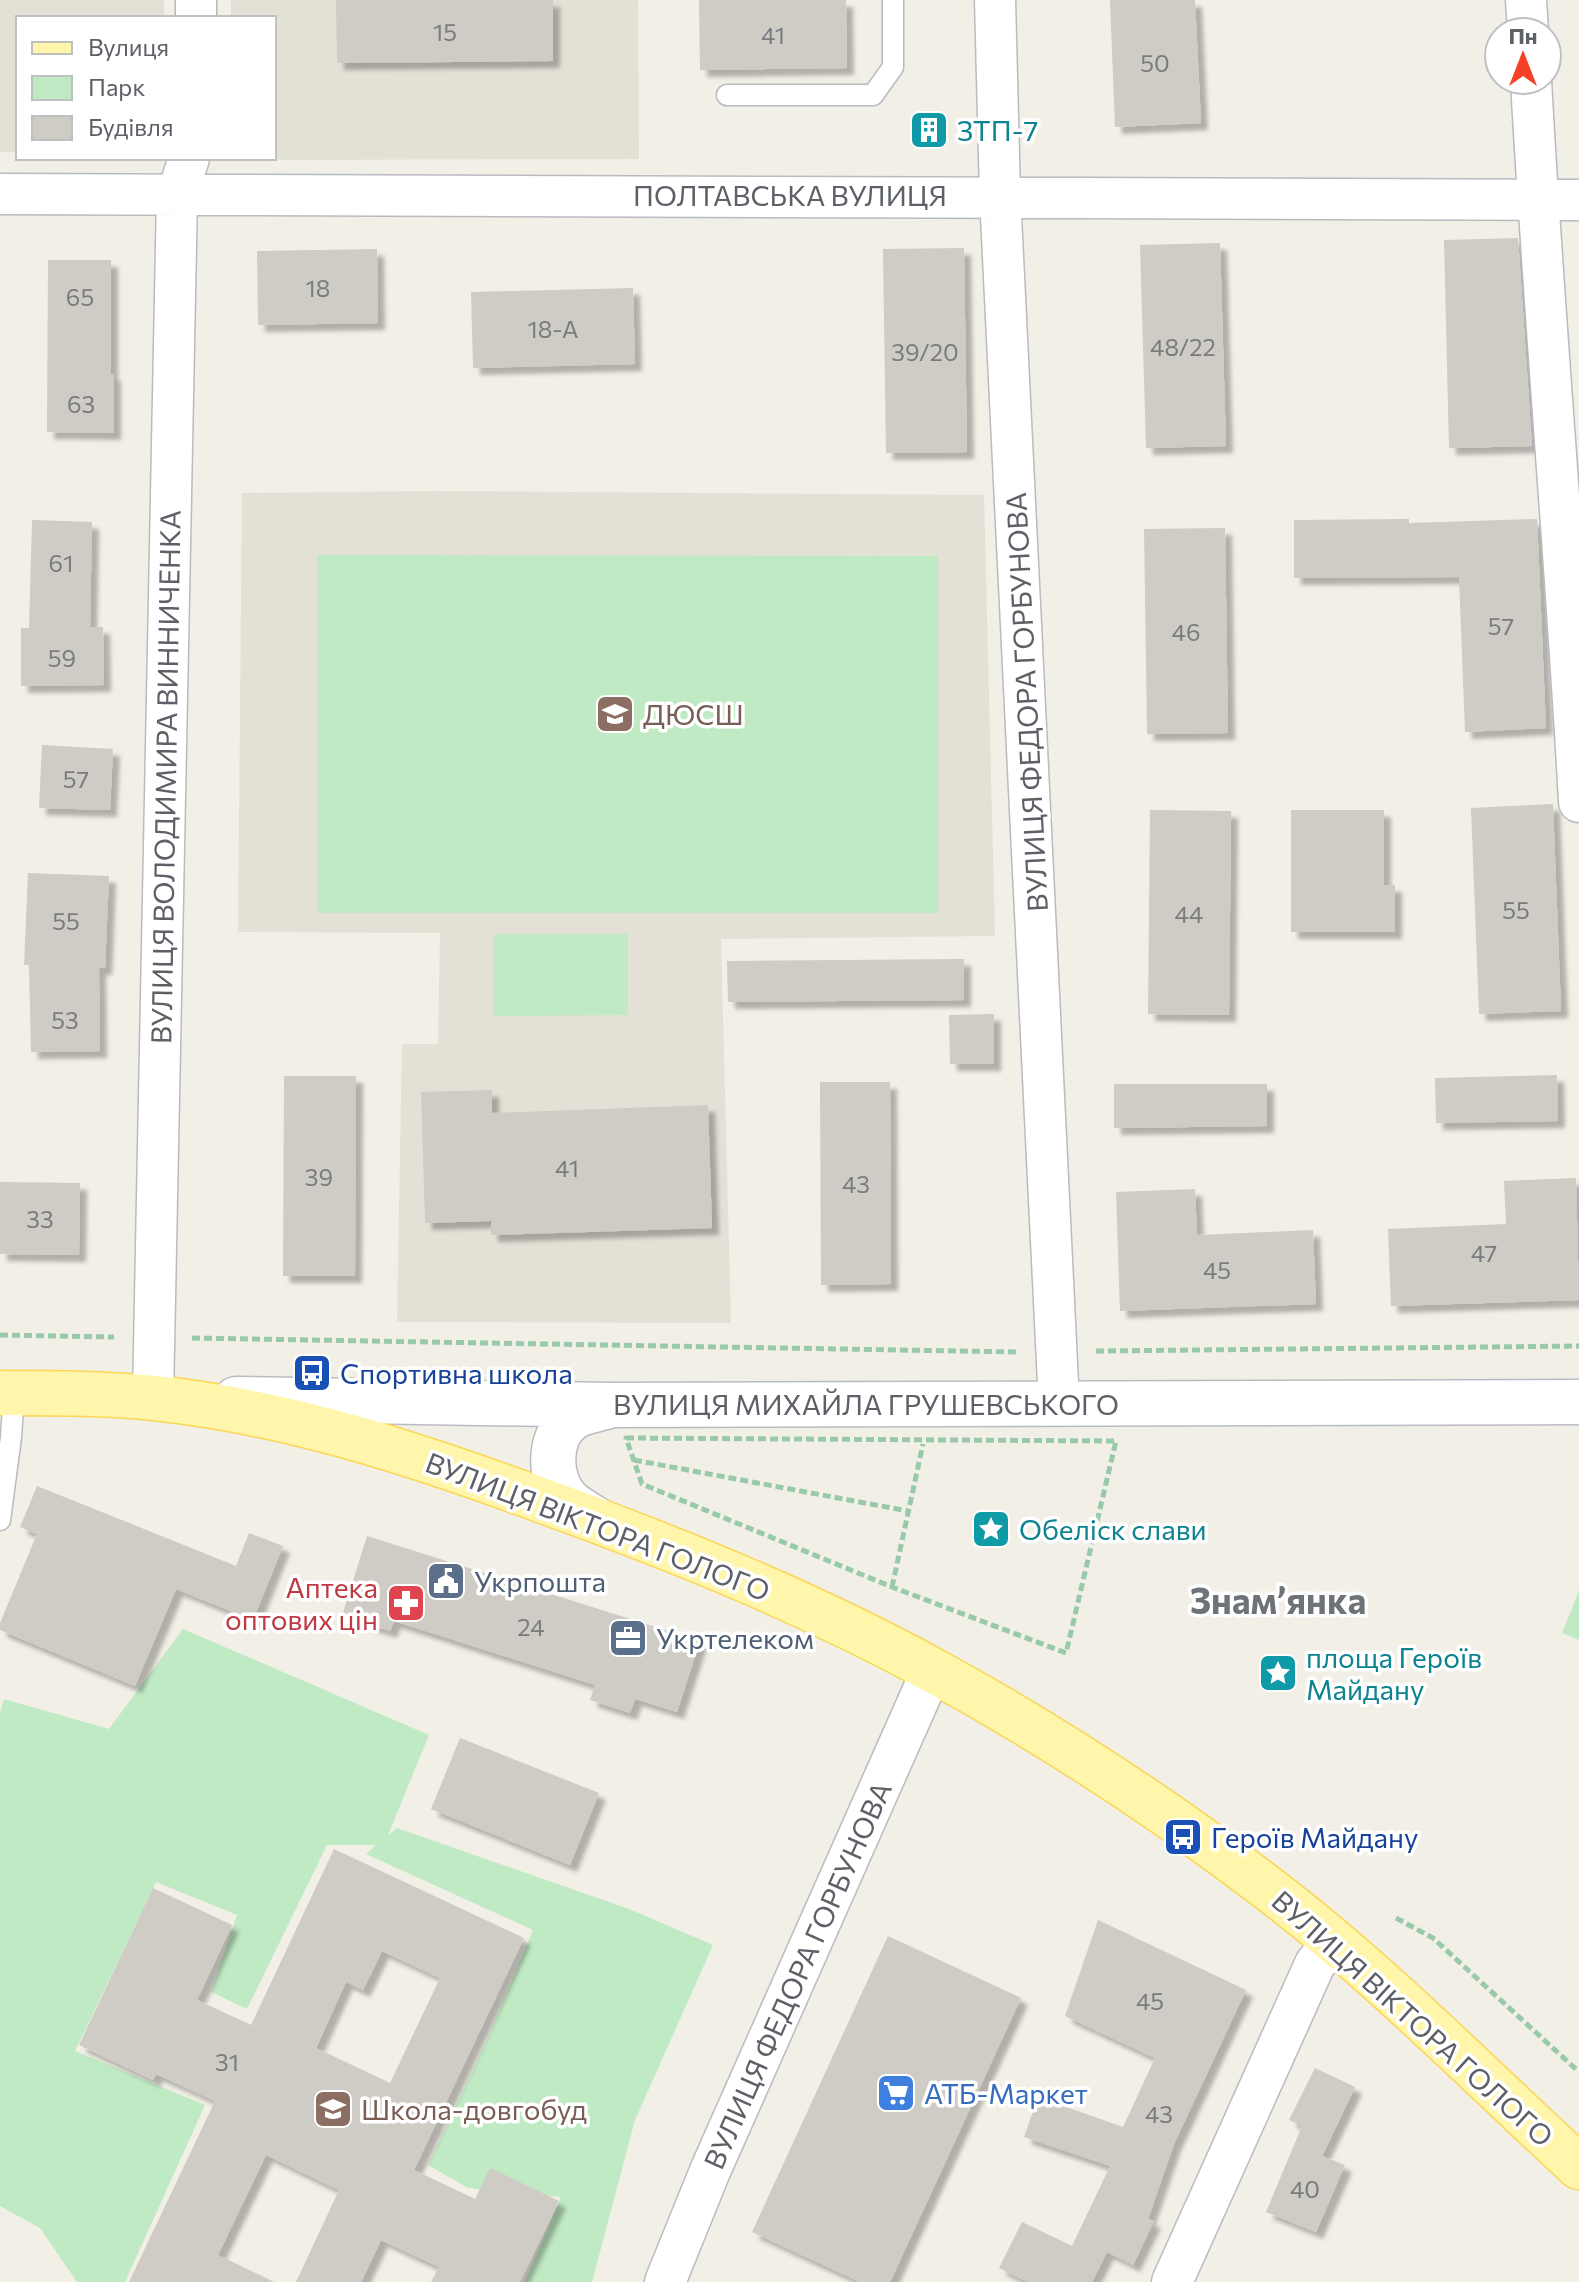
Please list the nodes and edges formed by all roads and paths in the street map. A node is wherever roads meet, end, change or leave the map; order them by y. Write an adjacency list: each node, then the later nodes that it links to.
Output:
1 (893, 0): 3 (lane)
2 (995, 0): 8 (street, ВУЛИЦЯ ФЕДОРА ГОРБУНОВА)
3 (727, 95)
4 (1532, 96): 9 (street)
5 (188, 160): 7 (street, ВУЛИЦЯ ВОЛОДИМИРА ВИННИЧЕНКА)
6 (0, 194): 7 (street, ПОЛТАВСЬКА ВУЛИЦЯ)
7 (177, 195): 8 (street, ПОЛТАВСЬКА ВУЛИЦЯ); 14 (street, ВУЛИЦЯ ВОЛОДИМИРА ВИННИЧЕНКА)
8 (1000, 195): 9 (street, ПОЛТАВСЬКА ВУЛИЦЯ); 16 (street, ВУЛИЦЯ ФЕДОРА ГОРБУНОВА)
9 (1537, 199): 10 (street, ПОЛТАВСЬКА ВУЛИЦЯ); 11 (street)
10 (1579, 200)
11 (1573, 592): 12 (street)
12 (1579, 802)
13 (0, 1335): 14 (path)
14 (155, 1338): 16 (path); 18 (street, ВУЛИЦЯ ВОЛОДИМИРА ВИННИЧЕНКА)
15 (1579, 1346): 16 (path)
16 (1059, 1352): 20 (street, ВУЛИЦЯ ФЕДОРА ГОРБУНОВА)
17 (7, 1393): 18 (main road, ВУЛИЦЯ МИХАЙЛА ГРУШЕВСЬКОГО); 27 (lane)
18 (153, 1398): 21 (main road, ВУЛИЦЯ МИХАЙЛА ГРУШЕВСЬКОГО); 24 (main road, ВУЛИЦЯ МИХАЙЛА ГРУШЕВСЬКОГО)
19 (1579, 1402): 20 (main road, ВУЛИЦЯ МИХАЙЛА ГРУШЕВСЬКОГО)
20 (1059, 1404): 21 (main road, ВУЛИЦЯ МИХАЙЛА ГРУШЕВСЬКОГО)
21 (618, 1422): 25 (path); 28 (main road)
22 (924, 1440): 26 (path)
23 (1116, 1441): 29 (path)
24 (390, 1447): 28 (main road, ВУЛИЦЯ ВІКТОРА ГОЛОГО)
25 (633, 1460): 26 (path); 29 (path)
26 (908, 1511): 29 (path)
27 (0, 1520)
28 (597, 1520): 30 (main road, ВУЛИЦЯ ВІКТОРА ГОЛОГО)
29 (892, 1587)
30 (932, 1670): 32 (main road, ВУЛИЦЯ ВІКТОРА ГОЛОГО); 35 (street, ВУЛИЦЯ ФЕДОРА ГОРБУНОВА)
31 (1396, 1918): 33 (path)
32 (1334, 1941): 34 (main road, ВУЛИЦЯ ВІКТОРА ГОЛОГО); 36 (street)
33 (1579, 2072)
34 (1579, 2167)
35 (665, 2282)
36 (1172, 2282)

